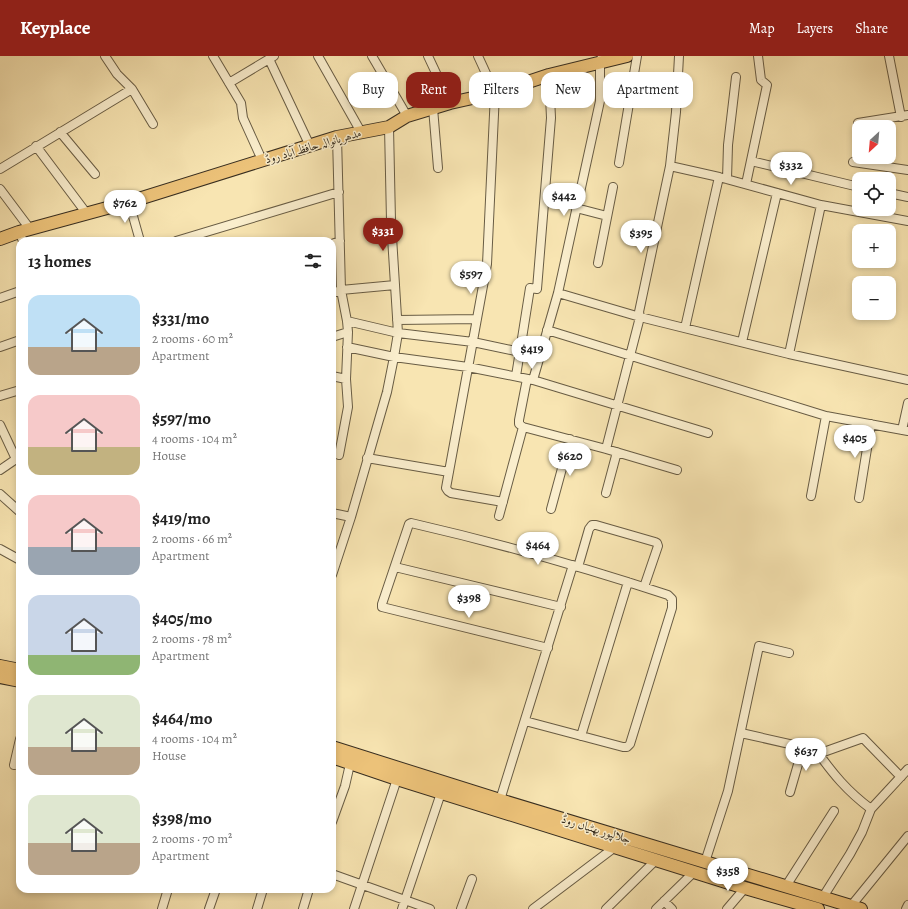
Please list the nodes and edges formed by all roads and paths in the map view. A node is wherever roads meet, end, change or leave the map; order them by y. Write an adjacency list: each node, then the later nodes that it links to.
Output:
1 (105, 56): 19 (street)
2 (213, 56): 18 (street)
3 (318, 56): 29 (street)
4 (372, 56): 23 (street)
5 (428, 56): 14 (street)
6 (478, 56): 15 (street)
7 (627, 56): 13 (main road, مدھریانوالہ حافظ آباد روڈ)
8 (637, 56): 35 (street)
9 (679, 56): 37 (street)
10 (758, 56): 34 (street)
11 (889, 56): 24 (street)
12 (271, 57): 18 (street); 32 (street)
13 (601, 59): 16 (main road, مدھریانوالہ حافظ آباد روڈ); 53 (street)
14 (435, 72)
15 (485, 72)
16 (559, 72)
17 (736, 77): 42 (street)
18 (229, 83): 33 (street)
19 (132, 89): 26 (street); 28 (street)
20 (433, 108): 23 (main road, مدھریانوالہ حافظ آباد روڈ); 38 (street)
21 (494, 108): 70 (street)
22 (551, 108): 83 (street)
23 (407, 116): 27 (main road, مدھریانوالہ حافظ آباد روڈ)
24 (905, 116): 25 (street)
25 (882, 120)
26 (153, 124)
27 (389, 127): 29 (main road, مدھریانوالہ حافظ آباد روڈ); 63 (street)
28 (60, 132): 31 (street); 41 (street)
29 (361, 132): 30 (main road, مدھریانوالہ حافظ آباد روڈ)
30 (337, 137): 32 (main road, مدھریانوالہ حافظ آباد روڈ); 47 (street)
31 (36, 146): 39 (street); 54 (street)
32 (310, 146): 33 (main road, مدھریانوالہ حافظ آباد روڈ)
33 (262, 160): 51 (main road, مدھریانوالہ حافظ آباد روڈ)
34 (751, 161): 43 (street); 44 (street)
35 (619, 163)
36 (867, 164): 40 (street)
37 (670, 166): 42 (street); 69 (street)
38 (438, 168)
39 (0, 169)
40 (908, 170)
41 (95, 174)
42 (723, 178): 43 (street); 73 (street)
43 (746, 184): 48 (street)
44 (852, 185)
45 (613, 187): 55 (street)
46 (0, 189): 57 (street)
47 (339, 192): 59 (street); 61 (street)
48 (777, 193): 52 (street); 80 (street)
49 (896, 194): 50 (street)
50 (908, 196)
51 (129, 202): 54 (main road, مدھریانوالہ حافظ آباد روڈ); 58 (street)
52 (821, 205): 56 (street); 84 (street)
53 (576, 208): 55 (street); 67 (street)
54 (87, 214): 57 (main road, مدھریانوالہ حافظ آباد روڈ)
55 (607, 216): 62 (street)
56 (908, 221)
57 (24, 234): 60 (main road, مدھریانوالہ حافظ آباد روڈ)
58 (139, 237)
59 (189, 237)
60 (0, 239)
61 (336, 243): 64 (street)
62 (598, 263)
63 (395, 285): 64 (street); 71 (street)
64 (341, 290): 65 (street); 72 (street)
65 (336, 292)
66 (16, 293): 68 (street)
67 (558, 293): 69 (street); 74 (street)
68 (0, 298)
69 (640, 317): 73 (street); 85 (street)
70 (477, 319): 71 (street); 79 (street)
71 (397, 320): 76 (street)
72 (347, 321): 75 (street); 76 (street)
73 (685, 328): 80 (street)
74 (547, 330): 85 (street); 91 (street)
75 (348, 332): 77 (street); 82 (street)
76 (398, 333): 79 (street); 86 (street)
77 (336, 336)
78 (16, 341): 81 (street)
79 (473, 342): 83 (street); 87 (street)
80 (742, 342): 84 (street)
81 (0, 347)
82 (347, 347): 86 (street); 90 (street)
83 (520, 352): 88 (street)
84 (789, 354): 92 (street)
85 (630, 356): 96 (street); 97 (street)
86 (394, 357): 87 (street); 109 (street)
87 (468, 367): 88 (street); 112 (street)
88 (516, 376): 91 (street)
89 (336, 377): 90 (street)
90 (346, 379): 107 (street)
91 (530, 379): 96 (street); 100 (street)
92 (908, 380)
93 (16, 391): 94 (street)
94 (0, 396)
95 (908, 404): 101 (street)
96 (617, 406): 102 (street); 104 (street)
97 (826, 416): 98 (street); 115 (street)
98 (871, 424): 101 (street); 116 (street)
99 (0, 425): 106 (street)
100 (523, 427): 103 (street); 117 (street)
101 (905, 430)
102 (708, 433)
103 (570, 439): 104 (street); 119 (street)
104 (606, 449): 105 (street)
105 (617, 452): 111 (street); 113 (street)
106 (16, 453)
107 (338, 456)
108 (16, 458): 110 (street)
109 (367, 458): 112 (street); 122 (street)
110 (0, 470)
111 (676, 470)
112 (449, 472): 117 (street)
113 (606, 493)
114 (0, 494): 118 (street)
115 (811, 496)
116 (858, 498)
117 (503, 502): 121 (street)
118 (16, 508)
119 (551, 509)
120 (336, 513): 122 (street)
121 (499, 516)
122 (351, 517): 125 (street)
123 (0, 549): 124 (street)
124 (16, 558)
125 (336, 563)
126 (395, 566): 127 (street); 130 (street); 131 (street)
127 (576, 566): 128 (street); 129 (street); 130 (street)
128 (628, 582): 129 (street); 139 (street)
129 (644, 587): 139 (street)
130 (561, 606): 131 (street)
131 (548, 648): 137 (street)
132 (789, 653): 138 (street)
133 (0, 666): 134 (main road)
134 (16, 669)
135 (0, 677): 136 (main road)
136 (16, 680)
137 (525, 721): 139 (street); 152 (street)
138 (741, 733): 140 (street); 159 (street)
139 (581, 736)
140 (802, 747): 142 (street); 150 (street)
141 (336, 748): 152 (main road, جلالپور بھٹیاں روڈ)
142 (818, 754): 148 (street); 153 (street)
143 (16, 756): 146 (street)
144 (336, 759): 145 (main road, جلالپور بھٹیاں روڈ)
145 (350, 764): 149 (main road, جلالپور بھٹیاں روڈ); 154 (street)
146 (14, 765)
147 (908, 769): 148 (street)
148 (901, 777): 153 (street)
149 (397, 779): 151 (main road, جلالپور بھٹیاں روڈ); 163 (street)
150 (790, 792)
151 (441, 793): 157 (main road, جلالپور بھٹیاں روڈ); 171 (street)
152 (500, 800): 159 (main road, جلالپور بھٹیاں روڈ)
153 (871, 809): 170 (street)
154 (336, 811)
155 (834, 811): 164 (street)
156 (908, 836): 174 (street)
157 (615, 847): 158 (main road, جلالپور بھٹیاں روڈ); 183 (street)
158 (656, 860): 160 (main road, جلالپور بھٹیاں روڈ); 184 (street)
159 (705, 862): 164 (main road, جلالپور بھٹیاں روڈ)
160 (694, 872): 165 (main road, جلالپور بھٹیاں روڈ); 172 (street)
161 (336, 875): 163 (street)
162 (472, 879): 182 (street)
163 (362, 885): 171 (street); 179 (street)
164 (786, 886): 170 (main road, جلالپور بھٹیاں روڈ)
165 (745, 888): 187 (street); 188 (main road, جلالپور بھٹیاں روڈ)
166 (167, 893): 175 (street)
167 (215, 893): 176 (street)
168 (262, 893): 177 (street)
169 (308, 893): 178 (street)
170 (823, 897): 174 (main road, جلالپور بھٹیاں روڈ)
171 (406, 900): 180 (street); 181 (street)
172 (664, 901): 185 (street); 186 (street)
173 (908, 905): 189 (street)
174 (856, 908)
175 (162, 909)
176 (209, 909)
177 (257, 909)
178 (303, 909)
179 (354, 909)
180 (402, 909)
181 (430, 909)
182 (461, 909)
183 (533, 909)
184 (606, 909)
185 (656, 909)
186 (672, 909)
187 (727, 909)
188 (818, 909)
189 (906, 909)

